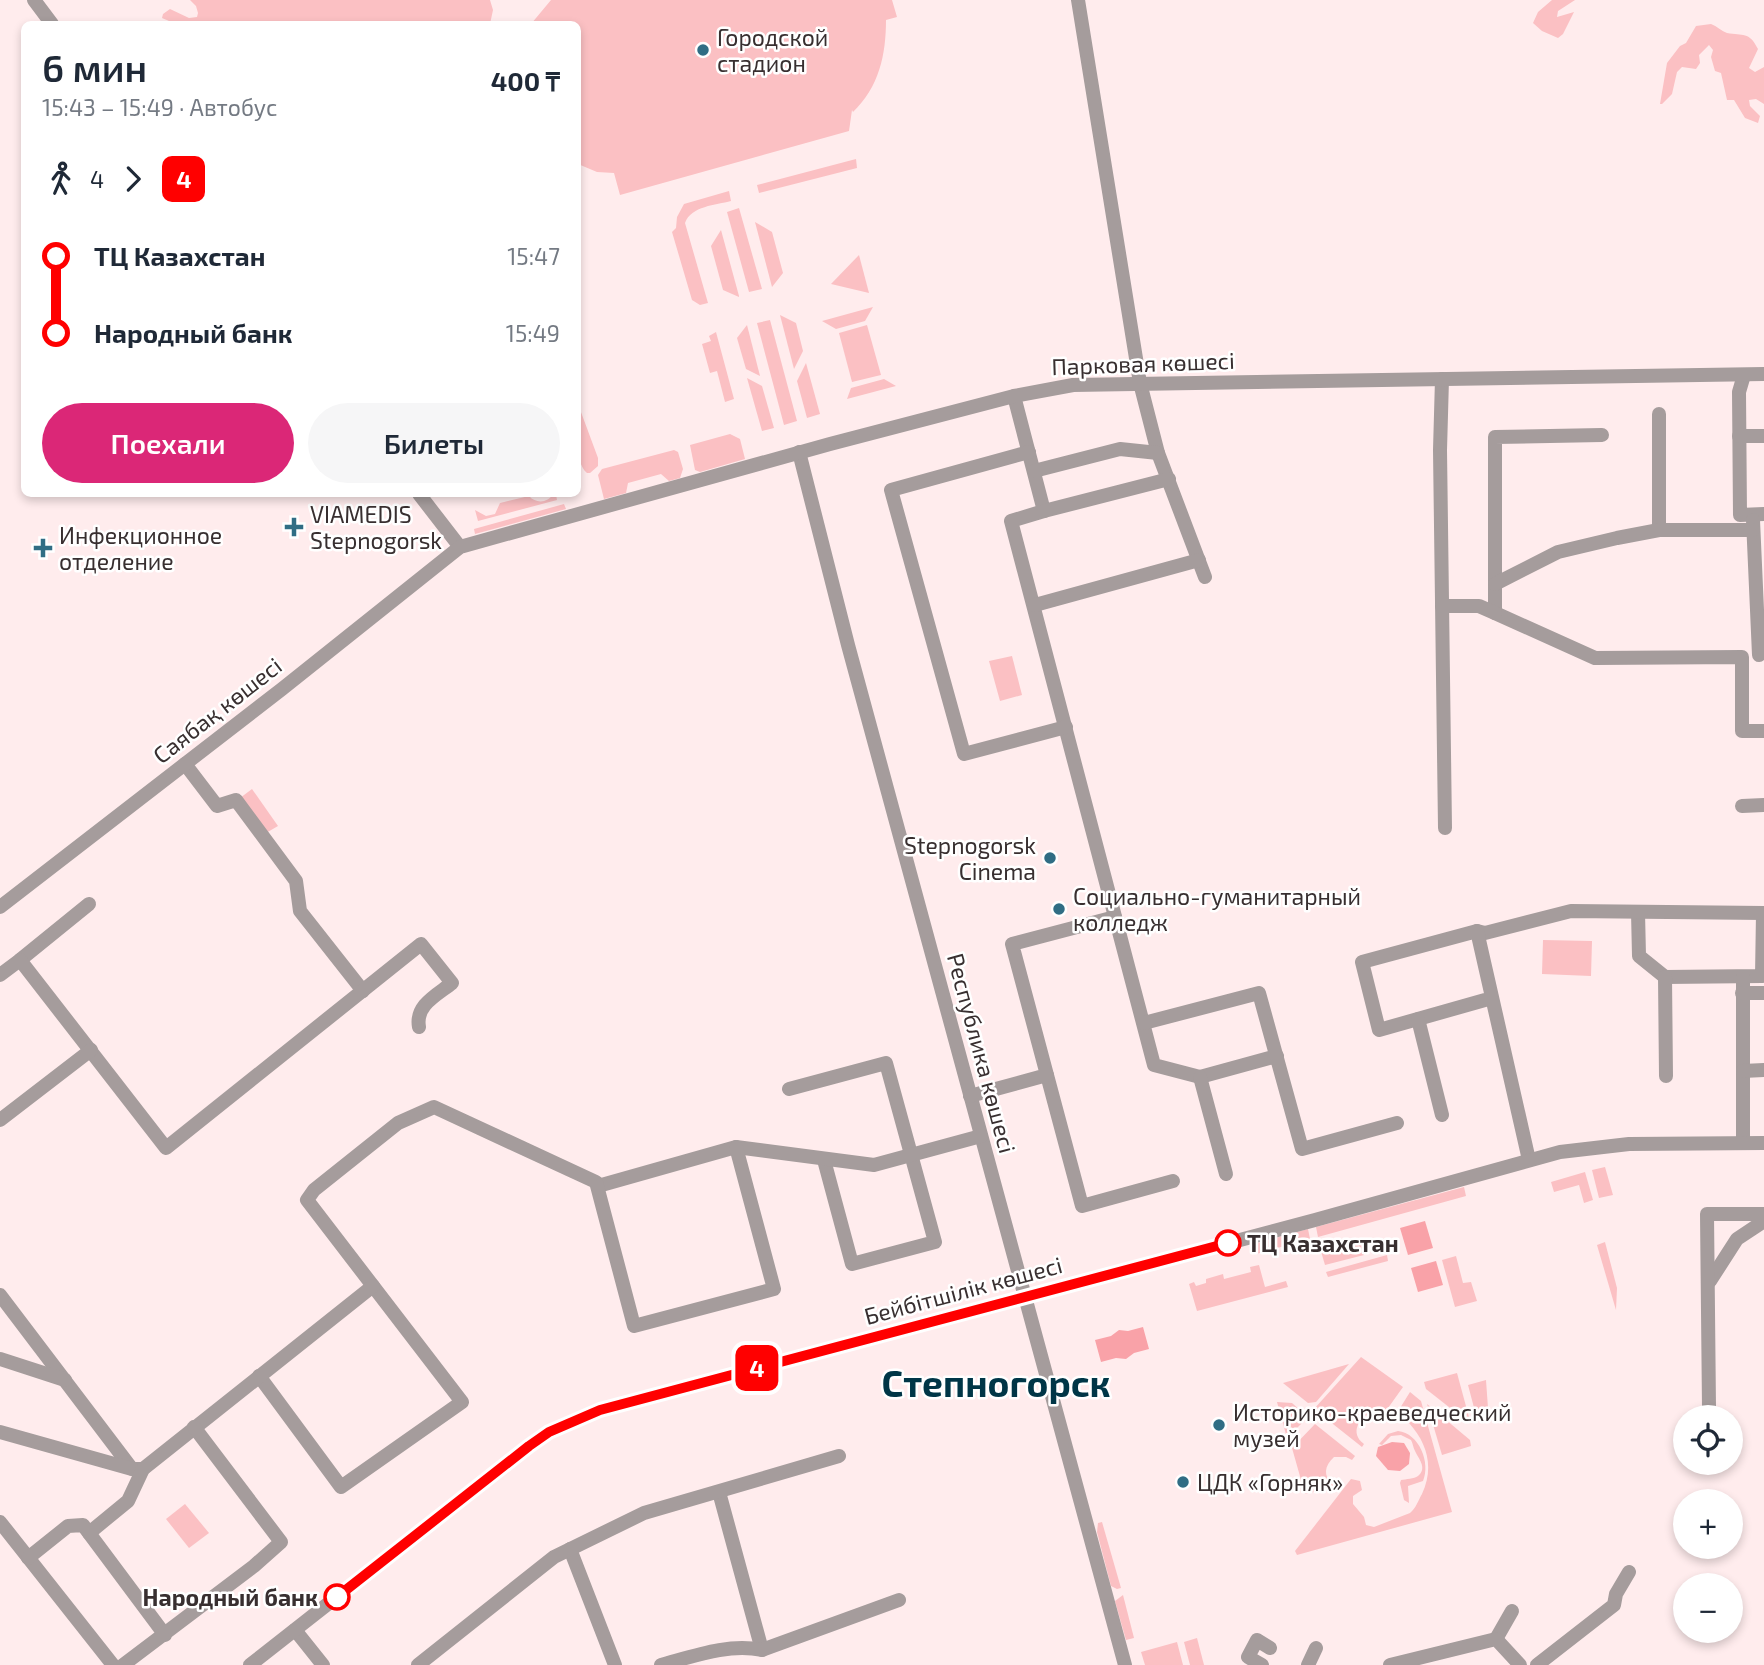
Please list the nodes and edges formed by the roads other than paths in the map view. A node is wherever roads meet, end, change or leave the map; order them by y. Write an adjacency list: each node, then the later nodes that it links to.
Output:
1 (34, 0): 3 (street)
2 (1079, 0): 7 (street)
3 (50, 21)
4 (1764, 374): 5 (street, Парковая көшесі)
5 (1744, 375): 6 (street, Парковая көшесі); 11 (street)
6 (1442, 379): 7 (street, Парковая көшесі); 27 (street)
7 (1140, 383): 8 (street, Парковая көшесі); 15 (street)
8 (1014, 396): 13 (street, Парковая көшесі); 14 (street)
9 (1659, 414): 21 (street)
10 (1602, 435): 25 (street)
11 (1739, 436): 12 (street); 20 (street)
12 (1764, 436)
13 (799, 452): 22 (street, Парковая көшесі); 62 (street, Республика көшесі)
14 (1029, 452): 16 (street); 31 (street)
15 (1158, 453): 16 (street); 17 (street)
16 (1034, 471): 19 (street)
17 (1169, 479): 19 (street); 23 (street)
18 (421, 497): 22 (street)
19 (1044, 512): 26 (street)
20 (1757, 520): 21 (street); 29 (street)
21 (1659, 530): 25 (street)
22 (460, 547): 33 (street, Саябақ көшесі)
23 (1199, 560): 24 (street); 26 (street)
24 (1205, 577)
25 (1495, 584): 28 (street)
26 (1035, 605): 31 (street)
27 (1442, 606): 28 (street); 36 (street)
28 (1495, 613): 30 (street)
29 (1762, 655): 30 (street)
30 (1742, 657): 32 (street)
31 (1066, 727): 41 (street)
32 (1764, 731)
33 (185, 764): 38 (street, Саябақ көшесі); 47 (street)
34 (1742, 806): 35 (street)
35 (1764, 806)
36 (1445, 828)
37 (89, 904): 43 (street)
38 (0, 907)
39 (1638, 912): 40 (street); 42 (street); 45 (street)
40 (1763, 913): 46 (street)
41 (1115, 917): 52 (street); 58 (street)
42 (1477, 931): 50 (street); 51 (street)
43 (20, 960): 44 (street); 54 (street)
44 (0, 975)
45 (1665, 977): 46 (street); 59 (street)
46 (1743, 977): 48 (street)
47 (363, 990): 53 (street); 54 (street)
48 (1742, 993): 49 (street); 57 (street)
49 (1764, 993)
50 (1492, 998): 51 (street); 72 (street)
51 (1418, 1019): 63 (street)
52 (1143, 1023): 55 (street); 60 (street)
53 (419, 1027)
54 (91, 1050): 64 (street)
55 (1277, 1056): 60 (street); 65 (street)
56 (1764, 1070): 57 (street)
57 (1743, 1071): 67 (street)
58 (1046, 1075): 62 (street); 74 (street)
59 (1666, 1076)
60 (1200, 1077): 73 (street)
61 (789, 1089): 70 (street)
62 (970, 1096): 66 (street, Республика көшесі)
63 (1442, 1115)
64 (0, 1120)
65 (1397, 1124)
66 (981, 1136): 70 (street); 81 (street, Республика көшесі)
67 (1743, 1143): 68 (street, Бейбітшілік көшесі); 72 (street, Бейбітшілік көшесі)
68 (1764, 1143)
69 (736, 1147): 71 (street); 75 (street); 75 (street)
70 (912, 1155): 71 (street); 71 (street)
71 (824, 1160)
72 (1529, 1160): 81 (street, Бейбітшілік көшесі)
73 (1226, 1174)
74 (1173, 1181)
75 (598, 1186): 79 (street)
76 (1764, 1214): 78 (street)
77 (1764, 1221): 78 (street)
78 (1708, 1283): 85 (street)
79 (373, 1286): 83 (street); 83 (street)
80 (0, 1295): 84 (street)
81 (1024, 1297): 98 (street, Бейбітшілік көшесі); 111 (street, Республика көшесі)
82 (0, 1359): 84 (street)
83 (260, 1376): 86 (street)
84 (65, 1380): 89 (street)
85 (1709, 1405)
86 (194, 1427): 89 (street); 99 (street)
87 (0, 1432): 89 (street)
88 (839, 1455): 90 (street)
89 (138, 1469): 92 (street)
90 (719, 1492): 93 (street); 103 (street)
91 (0, 1522): 94 (street)
92 (89, 1533): 94 (street); 99 (street)
93 (570, 1549): 108 (street); 109 (street)
94 (28, 1558): 104 (street)
95 (1629, 1572): 116 (street)
96 (899, 1600): 103 (street)
97 (1512, 1611): 100 (street)
98 (295, 1630): 106 (street, Бейбітшілік көшесі); 107 (street)
99 (165, 1634): 105 (street)
100 (1496, 1639): 114 (street); 115 (street)
101 (1270, 1647): 112 (street)
102 (1316, 1648): 113 (street)
103 (762, 1650): 110 (street)
104 (113, 1665)
105 (123, 1665)
106 (250, 1665)
107 (323, 1665)
108 (418, 1665)
109 (615, 1665)
110 (661, 1665)
111 (1125, 1665)
112 (1262, 1665)
113 (1308, 1665)
114 (1390, 1665)
115 (1520, 1665)
116 (1537, 1665)

